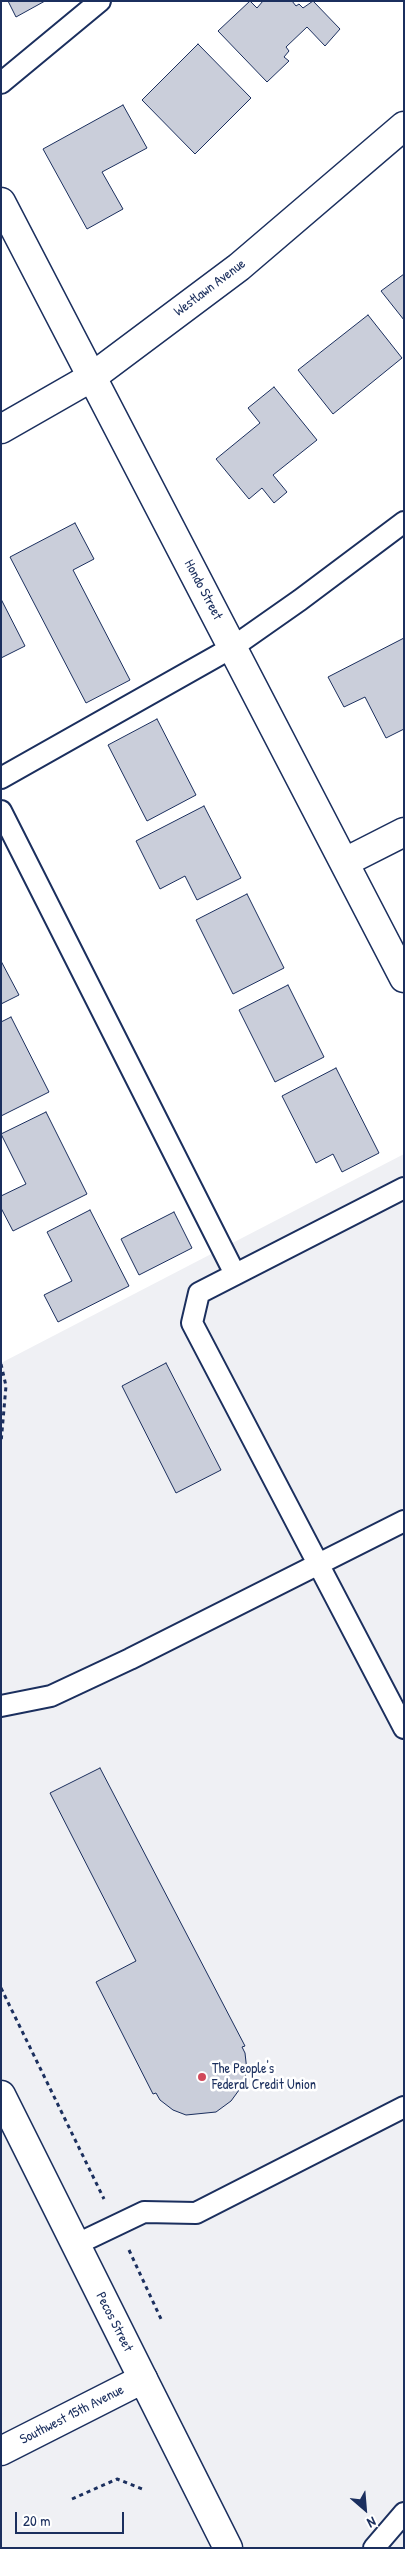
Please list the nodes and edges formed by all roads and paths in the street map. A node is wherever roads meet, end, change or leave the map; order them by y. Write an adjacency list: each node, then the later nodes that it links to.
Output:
1 (100, 1): 2 (lane)
2 (1, 83)
3 (404, 126): 5 (street, Westlawn Avenue)
4 (1, 202): 5 (street, Hondo Street)
5 (92, 377): 6 (street, Westlawn Avenue); 8 (street, Hondo Street)
6 (1, 429)
7 (404, 522): 8 (lane)
8 (233, 647): 9 (lane); 12 (street, Hondo Street)
9 (1, 778)
10 (1, 811): 15 (lane)
11 (404, 832): 12 (street)
12 (345, 862): 13 (street, Hondo Street)
13 (404, 978)
14 (404, 1188): 15 (lane)
15 (234, 1274): 19 (lane)
16 (1, 1364): 17 (path)
17 (1, 1443)
18 (404, 1521): 19 (lane)
19 (318, 1564): 20 (lane); 21 (lane)
20 (1, 1706)
21 (404, 1728)
22 (1, 1988): 25 (path)
23 (1, 2096): 26 (street, Pecos Street)
24 (404, 2107): 25 (lane)
25 (117, 2225): 26 (lane); 27 (path)
26 (75, 2245): 28 (street, Pecos Street)
27 (162, 2319)
28 (143, 2379): 29 (street, Southwest 15th Avenue); 33 (street, Pecos Street)
29 (1, 2451)
30 (145, 2490): 31 (path)
31 (72, 2499)
32 (404, 2513): 34 (lane)
33 (228, 2548)
34 (374, 2548)

